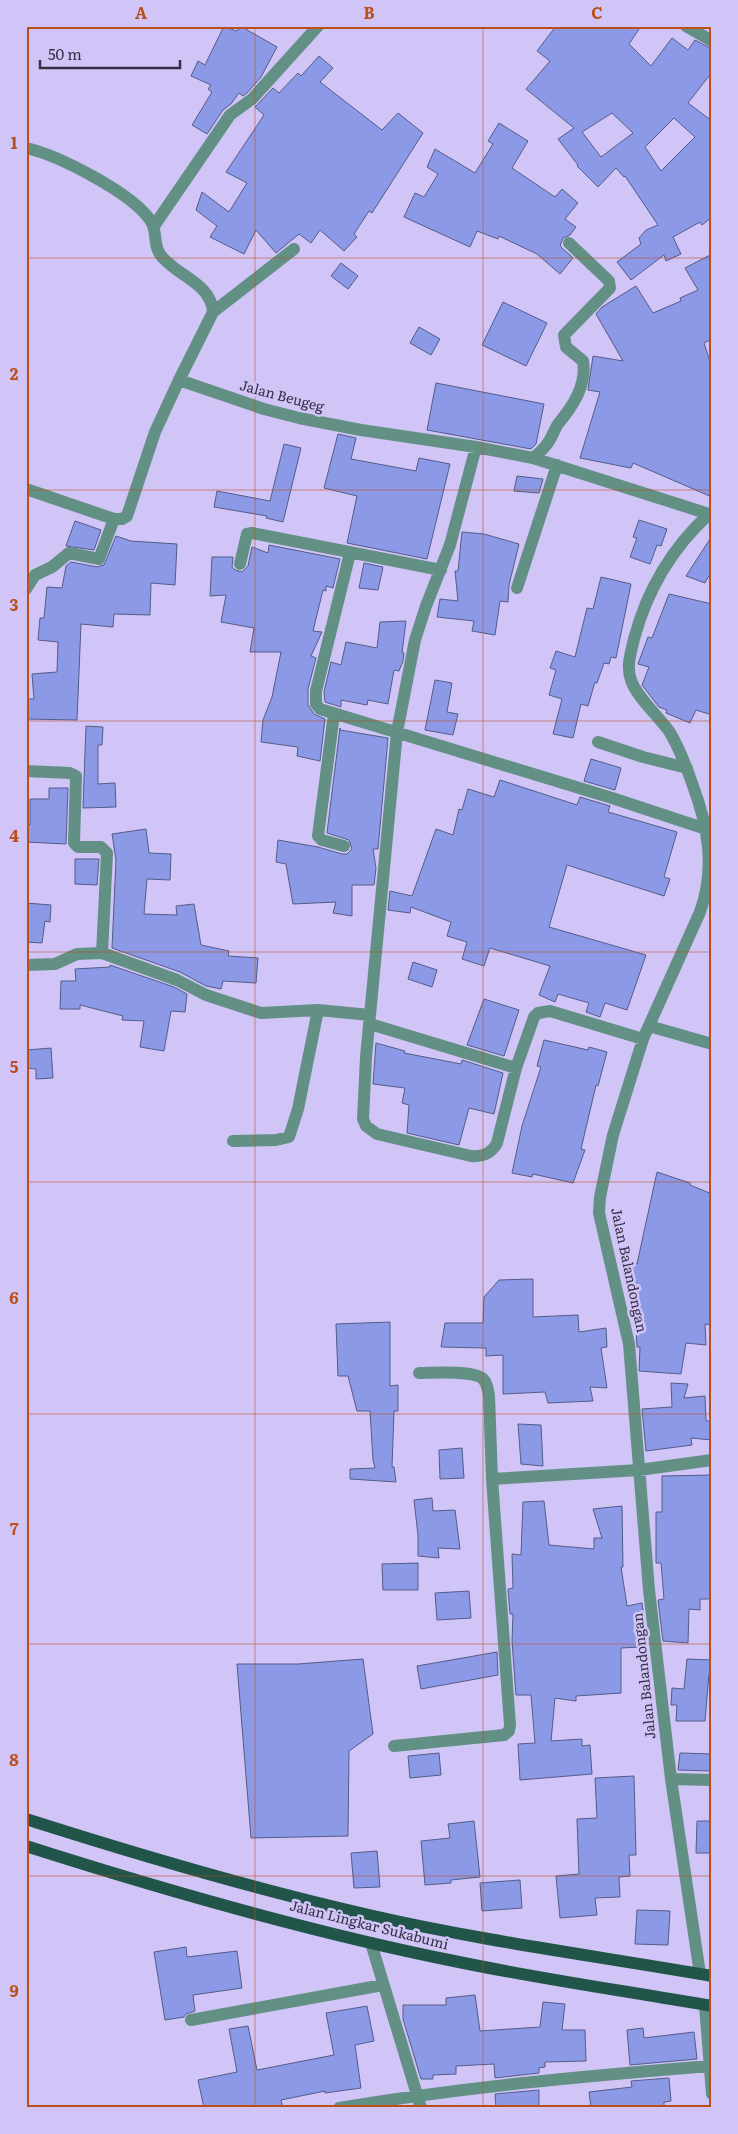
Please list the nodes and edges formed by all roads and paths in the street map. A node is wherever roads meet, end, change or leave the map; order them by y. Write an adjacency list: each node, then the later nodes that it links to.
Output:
1 (318, 26): 5 (street)
2 (686, 26): 3 (street)
3 (712, 41)
4 (26, 148): 5 (street)
5 (154, 226): 8 (street)
6 (569, 244): 11 (street)
7 (294, 249): 8 (street)
8 (213, 312): 9 (street)
9 (179, 380): 10 (street, Jalan Beugeg); 15 (street)
10 (476, 447): 11 (street, Jalan Beugeg); 18 (street)
11 (533, 458): 12 (street, Jalan Beugeg)
12 (557, 465): 14 (street, Jalan Beugeg); 19 (street)
13 (26, 489): 15 (street)
14 (710, 514): 24 (street, Jalan Balandongan)
15 (114, 519): 20 (street)
16 (350, 553): 17 (street); 18 (street); 21 (street)
17 (240, 564)
18 (441, 570): 22 (street)
19 (517, 588)
20 (26, 589)
21 (334, 714): 22 (street); 27 (street)
22 (397, 732): 26 (street); 31 (street)
23 (598, 742): 24 (street)
24 (687, 768): 26 (street, Jalan Balandongan)
25 (26, 771): 28 (street)
26 (706, 829): 32 (street, Jalan Balandongan)
27 (344, 846)
28 (102, 953): 29 (street); 30 (street)
29 (26, 965)
30 (318, 1010): 31 (street); 36 (street)
31 (370, 1019): 35 (street); 35 (street)
32 (649, 1026): 33 (street, Jalan Balandongan); 34 (street)
33 (644, 1039): 35 (street); 39 (street, Jalan Balandongan)
34 (712, 1044)
35 (516, 1068)
36 (233, 1141)
37 (419, 1373): 40 (street)
38 (712, 1460): 39 (street)
39 (639, 1470): 40 (street); 42 (street, Jalan Balandongan)
40 (492, 1479): 41 (street)
41 (394, 1746)
42 (671, 1779): 43 (street); 47 (street, Jalan Balandongan)
43 (712, 1780)
44 (26, 1819): 47 (main road, Jalan Lingkar Sukabumi)
45 (26, 1846): 46 (main road, Jalan Lingkar Sukabumi)
46 (371, 1943): 48 (street); 49 (main road, Jalan Lingkar Sukabumi)
47 (706, 1975)
48 (384, 1985): 50 (street); 53 (street)
49 (708, 2006): 51 (street)
50 (191, 2020)
51 (710, 2066): 52 (street); 53 (street)
52 (712, 2094)
53 (417, 2095): 54 (street); 55 (street)
54 (339, 2108)
55 (421, 2108)

